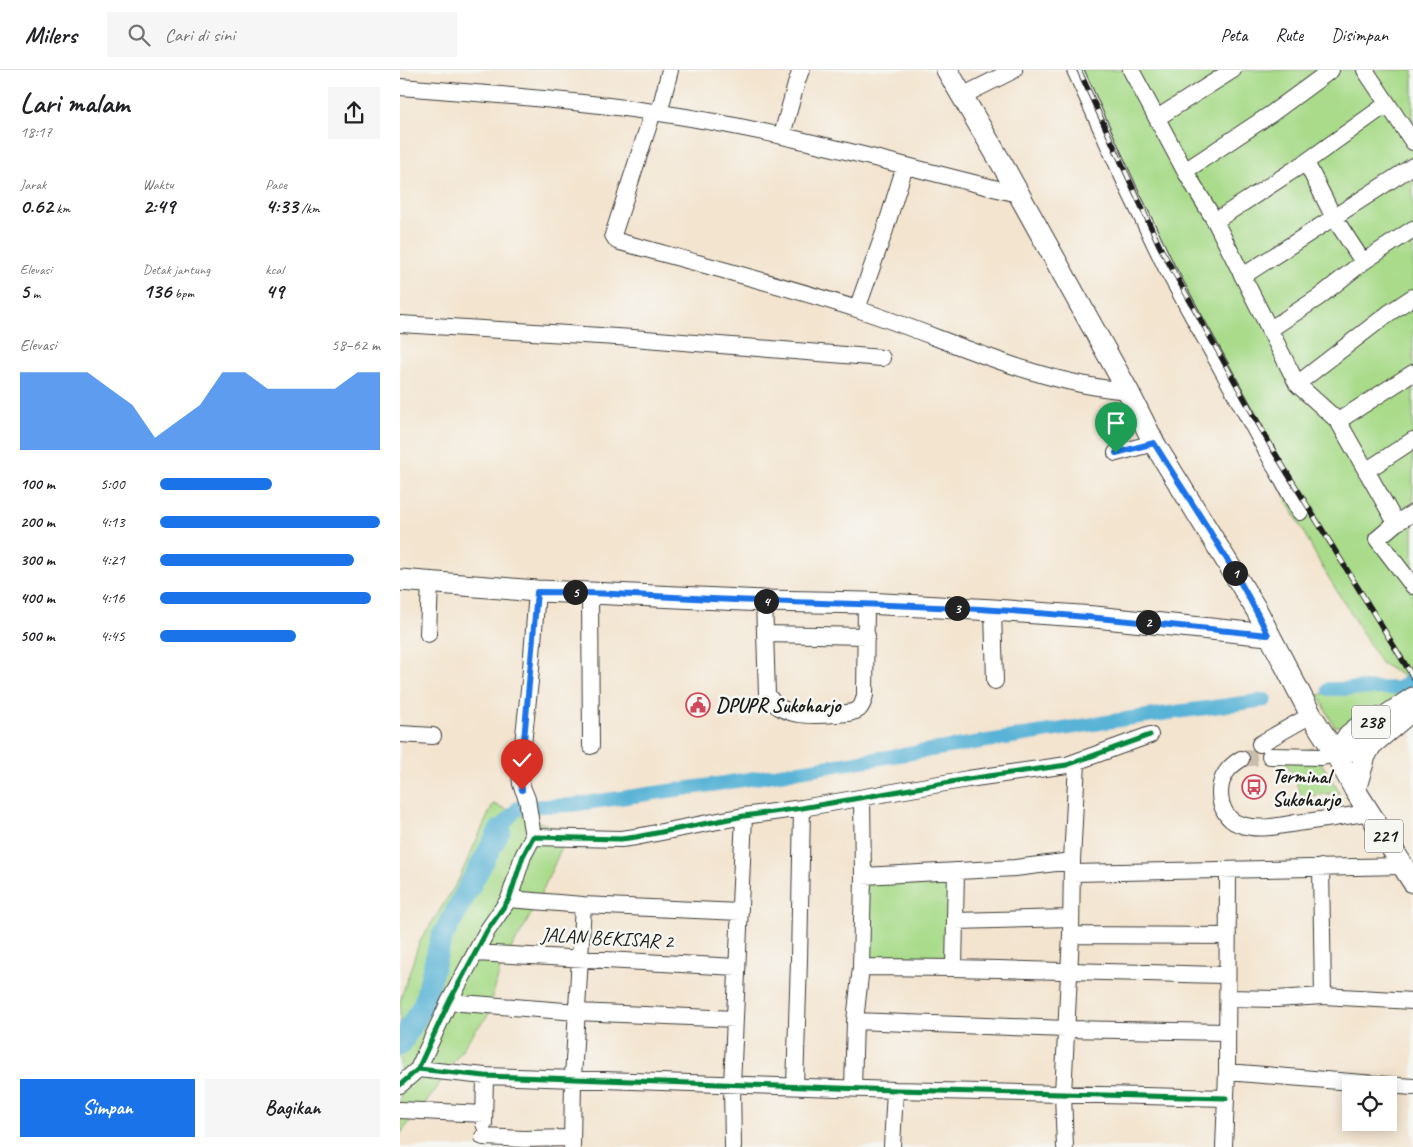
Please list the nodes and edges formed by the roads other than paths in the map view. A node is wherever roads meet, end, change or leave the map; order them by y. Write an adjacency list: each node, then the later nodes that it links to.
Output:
1 (670, 70): 13 (street)
2 (801, 70): 15 (street)
3 (947, 70): 11 (main road)
4 (1014, 70): 11 (street)
5 (1075, 70): 40 (street)
6 (1131, 70): 14 (street)
7 (1233, 70): 14 (street)
8 (1330, 70): 20 (street)
9 (1365, 70): 12 (street)
10 (400, 87): 13 (street)
11 (962, 96): 21 (main road)
12 (1387, 104): 16 (street); 17 (street)
13 (656, 113): 15 (street); 28 (street)
14 (1157, 118): 20 (street)
15 (782, 135): 18 (street)
16 (1413, 142)
17 (1306, 162): 22 (street); 23 (street)
18 (905, 166): 21 (street); 28 (street)
19 (1413, 166): 22 (street)
20 (1185, 171): 23 (street)
21 (1018, 194): 34 (main road)
22 (1333, 216): 25 (street); 26 (street)
23 (1215, 221): 26 (street)
24 (1413, 229): 25 (street)
25 (1363, 262): 30 (street)
26 (1243, 276): 30 (street)
27 (1413, 298): 33 (street)
28 (857, 309): 34 (street)
29 (400, 324): 31 (street)
30 (1269, 330): 33 (street)
31 (882, 358)
32 (1413, 373): 35 (street)
33 (1297, 384): 35 (street)
34 (1128, 391): 37 (main road)
35 (1338, 421): 39 (street)
36 (1413, 440): 39 (street)
37 (1154, 443): 38 (street); 53 (main road)
38 (1116, 453)
39 (1366, 471): 42 (street)
40 (1300, 512)
41 (1413, 513): 42 (street)
42 (1396, 523): 45 (street)
43 (400, 580): 44 (main road)
44 (430, 582): 46 (main road); 51 (street)
45 (1413, 586)
46 (537, 592): 47 (main road); 73 (street)
47 (590, 592): 48 (main road); 64 (street)
48 (764, 601): 49 (main road); 52 (street)
49 (866, 603): 50 (main road); 54 (street)
50 (993, 610): 53 (main road); 55 (street)
51 (428, 634)
52 (765, 634): 54 (street); 54 (street)
53 (1268, 635): 58 (main road)
54 (867, 636)
55 (995, 681)
56 (1413, 698): 59 (main road, 238)
57 (1413, 709): 63 (main road, 238)
58 (1316, 724): 59 (main road); 65 (street); 66 (main road)
59 (1359, 727): 66 (main road, 238)
60 (400, 734): 62 (street)
61 (1150, 735): 67 (street)
62 (433, 736)
63 (1371, 745): 66 (main road, 238); 68 (main road)
64 (591, 746)
65 (1254, 752): 66 (street); 71 (street)
66 (1336, 754): 68 (main road, 221)
67 (1077, 762): 69 (street); 74 (street)
68 (1355, 790): 71 (main road, 221)
69 (862, 798): 70 (street); 79 (street)
70 (802, 808): 72 (street); 109 (street)
71 (1369, 812): 78 (main road, 221)
72 (744, 816): 73 (street); 82 (street)
73 (533, 837): 80 (street)
74 (1072, 867): 76 (street); 77 (street); 83 (street)
75 (1322, 867): 77 (street); 78 (street); 94 (street)
76 (956, 871): 79 (street); 84 (street)
77 (1228, 871): 86 (street)
78 (1408, 874)
79 (863, 876): 89 (street)
80 (509, 899): 81 (street); 87 (street)
81 (583, 905): 82 (street); 88 (street)
82 (740, 912): 90 (street)
83 (1071, 918): 84 (street); 85 (street)
84 (955, 921): 91 (street)
85 (1072, 935): 86 (street); 92 (street)
86 (1228, 936): 93 (street)
87 (475, 953): 88 (street, JALAN BEKISAR 2); 97 (street)
88 (579, 958): 90 (street, JALAN BEKISAR 2); 98 (street)
89 (860, 966): 91 (street); 100 (street)
90 (737, 967): 99 (street)
91 (954, 967): 92 (street)
92 (1069, 972): 93 (street); 101 (street)
93 (1227, 975): 95 (street)
94 (1322, 996): 95 (street); 96 (street)
95 (1228, 998): 102 (street)
96 (1413, 1001)
97 (449, 1002): 98 (street); 103 (street)
98 (577, 1012): 99 (street); 106 (street)
99 (735, 1019): 108 (street)
100 (855, 1021): 101 (street); 111 (street)
101 (1066, 1029): 102 (street); 113 (street)
102 (1226, 1032): 104 (street)
103 (418, 1069): 105 (street); 107 (street)
104 (1227, 1072): 110 (street); 114 (street)
105 (485, 1076): 106 (street); 116 (street)
106 (573, 1078): 108 (street); 118 (street)
107 (400, 1085)
108 (732, 1085): 109 (street); 119 (street)
109 (795, 1086): 111 (street)
110 (1413, 1087)
111 (853, 1088): 112 (street)
112 (895, 1090): 113 (street); 120 (street)
113 (1064, 1094): 114 (street); 121 (street)
114 (1226, 1098): 122 (street)
115 (400, 1110): 116 (street)
116 (484, 1114): 117 (street)
117 (483, 1142): 118 (street)
118 (572, 1142)
119 (733, 1147)
120 (892, 1147)
121 (1065, 1147)
122 (1224, 1147)

